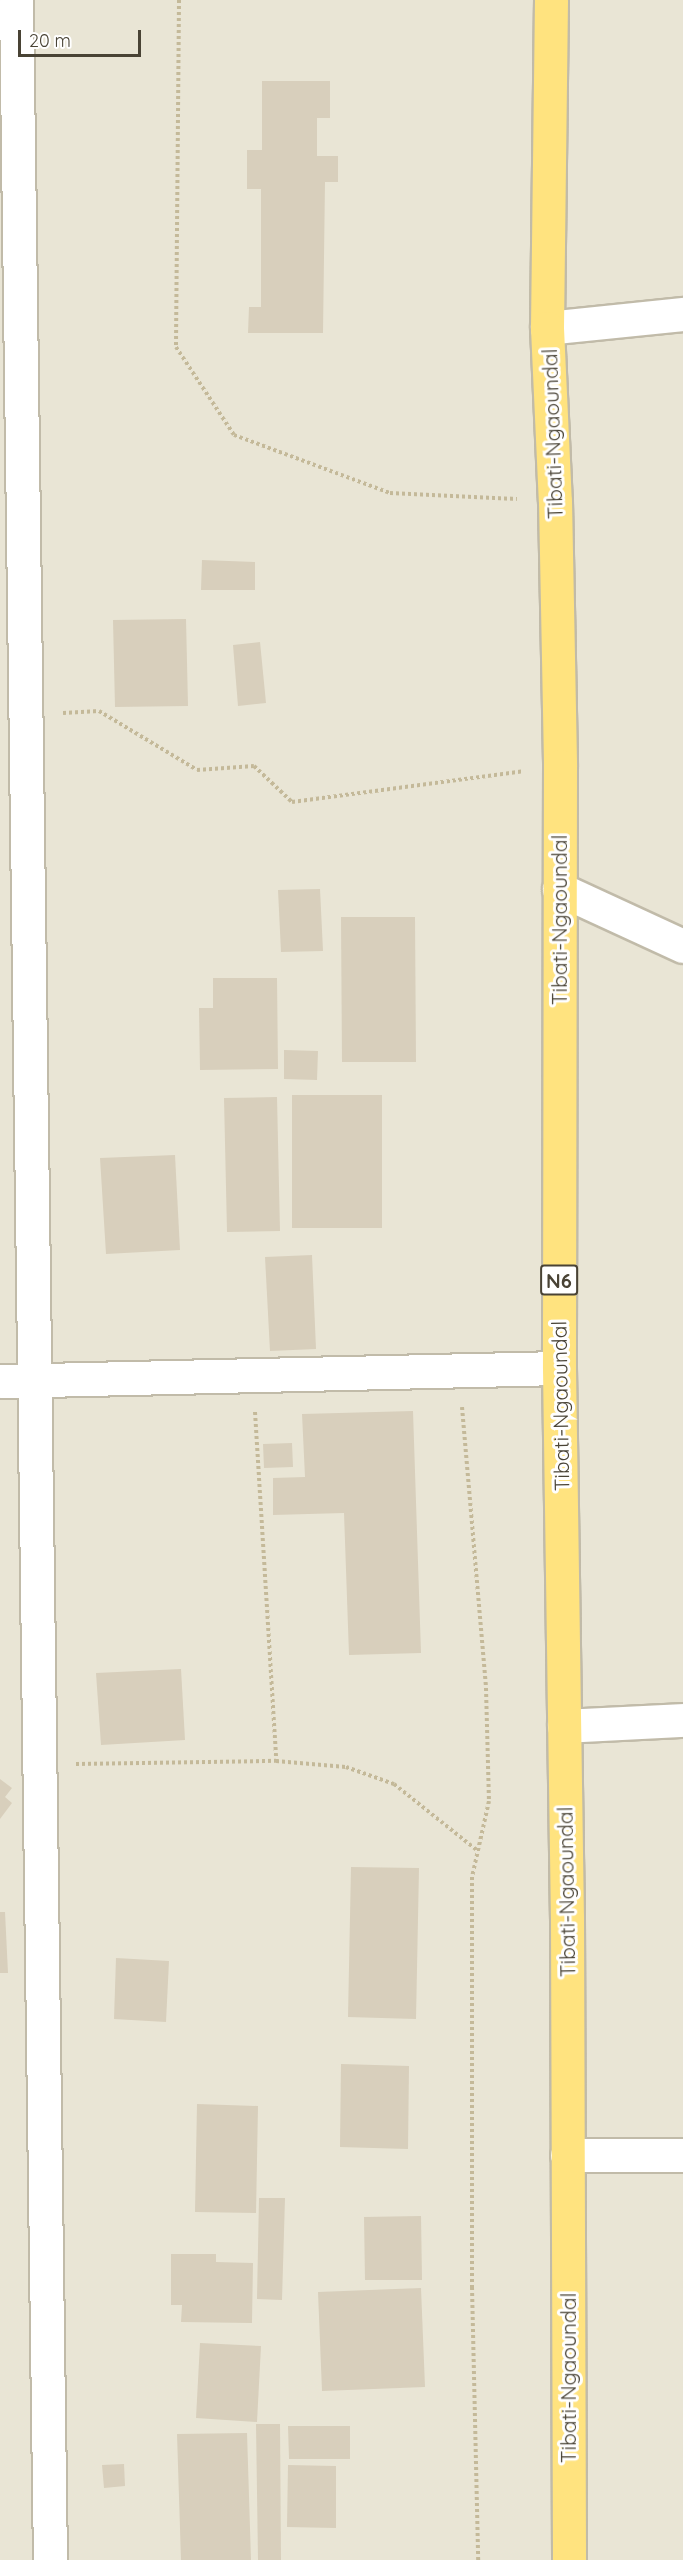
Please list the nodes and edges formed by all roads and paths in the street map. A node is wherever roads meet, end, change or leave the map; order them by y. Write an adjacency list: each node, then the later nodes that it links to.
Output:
1 (16, 0): 7 (street)
2 (179, 0): 6 (path)
3 (551, 0): 5 (highway, Tibati-Ngaoundal / N6)
4 (683, 314): 5 (street)
5 (547, 328): 6 (highway, Tibati-Ngaoundal / N6)
6 (555, 501): 8 (highway, Tibati-Ngaoundal / N6)
7 (26, 714): 8 (path); 14 (street)
8 (560, 766): 9 (highway, Tibati-Ngaoundal / N6)
9 (559, 889): 10 (street); 11 (highway, Tibati-Ngaoundal / N6)
10 (683, 946)
11 (560, 1368): 12 (street); 17 (highway, Tibati-Ngaoundal / N6)
12 (459, 1370): 13 (street); 20 (path)
13 (253, 1375): 14 (street); 18 (path)
14 (35, 1380): 15 (street); 19 (street)
15 (0, 1381)
16 (683, 1719): 17 (street)
17 (564, 1726): 21 (highway, Tibati-Ngaoundal / N6)
18 (276, 1761): 19 (path); 20 (path)
19 (40, 1765): 23 (street)
20 (478, 1851): 24 (path)
21 (567, 2155): 22 (street); 25 (highway, Tibati-Ngaoundal / N6)
22 (683, 2155)
23 (50, 2560)
24 (478, 2560)
25 (569, 2560)

